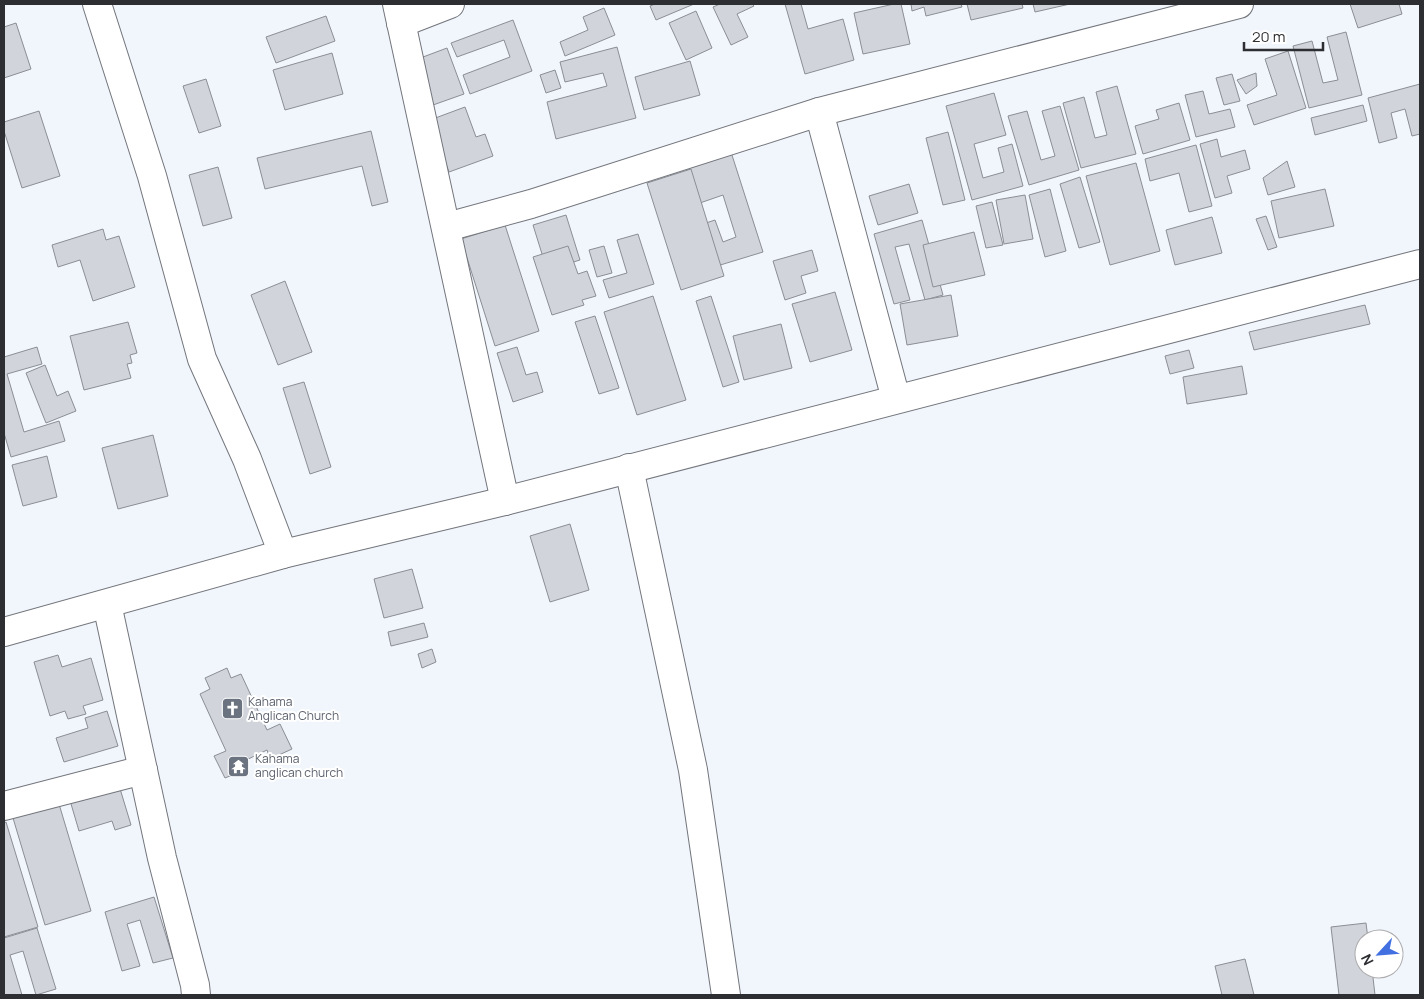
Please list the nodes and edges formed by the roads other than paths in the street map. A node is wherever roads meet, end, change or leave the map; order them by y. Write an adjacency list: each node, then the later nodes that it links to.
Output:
1 (97, 4): 11 (street)
2 (450, 4): 4 (street)
3 (1239, 4): 5 (street)
4 (399, 14): 6 (street)
5 (819, 112): 6 (street); 8 (street)
6 (447, 228): 10 (street)
7 (1420, 264): 8 (street)
8 (896, 399): 9 (street)
9 (629, 468): 10 (street); 17 (street)
10 (505, 500): 11 (street)
11 (283, 554): 12 (street)
12 (107, 604): 13 (street); 14 (street)
13 (4, 632)
14 (143, 770): 15 (street); 16 (street)
15 (4, 806)
16 (196, 995)
17 (726, 995)

